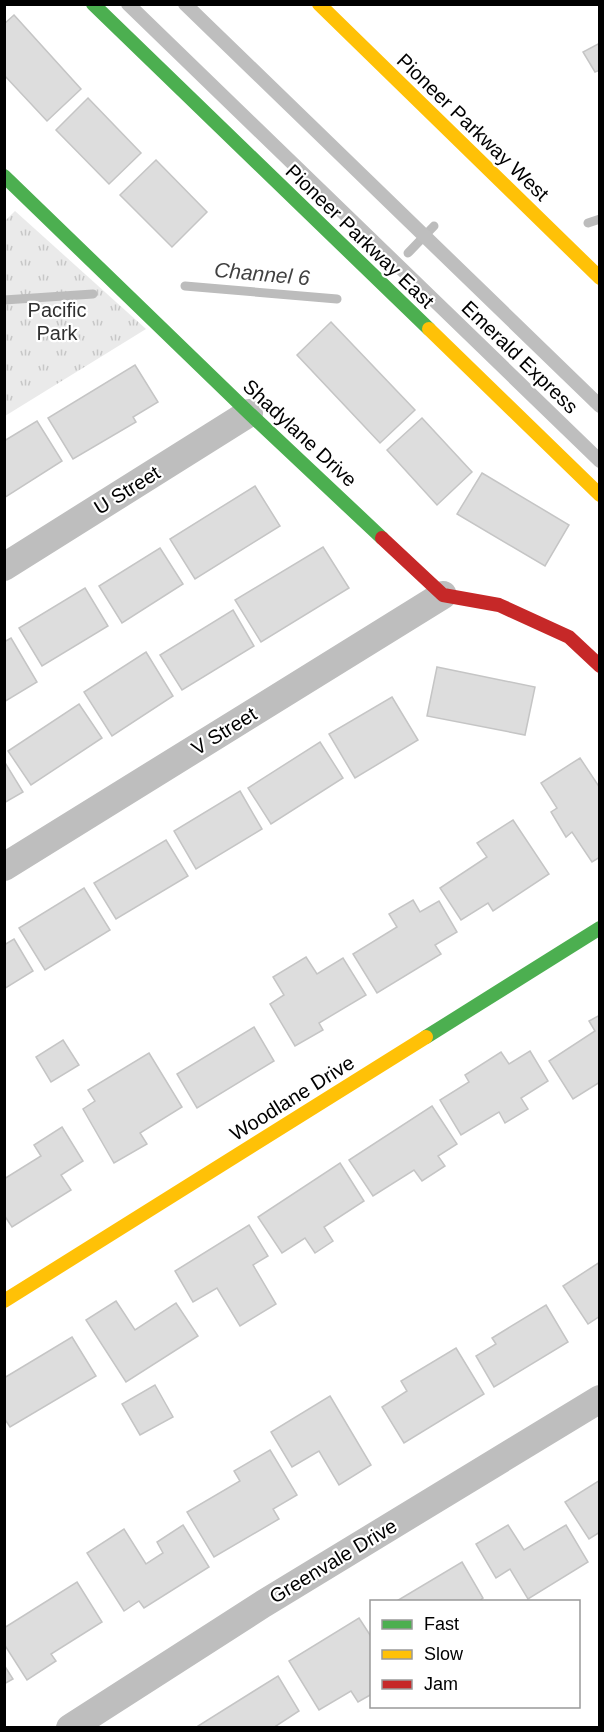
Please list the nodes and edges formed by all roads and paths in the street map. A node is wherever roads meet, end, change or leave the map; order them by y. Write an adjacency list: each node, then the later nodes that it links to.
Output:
1 (93, 4): 10 (street, Pioneer Parkway East)
2 (128, 4): 9 (lane, Emerald Express)
3 (185, 4): 7 (lane, Emerald Express)
4 (319, 4): 6 (street, Pioneer Parkway West)
5 (4, 176): 8 (street, Shadylane Drive)
6 (600, 278)
7 (600, 406)
8 (249, 413): 11 (street, U Street); 12 (street, Shadylane Drive)
9 (600, 461)
10 (600, 495)
11 (4, 567)
12 (444, 595): 13 (street); 14 (street, V Street)
13 (600, 666)
14 (4, 867)
15 (600, 928): 16 (street, Woodlane Drive)
16 (4, 1301)
17 (600, 1399): 18 (street, Greenvale Drive)
18 (70, 1728)

